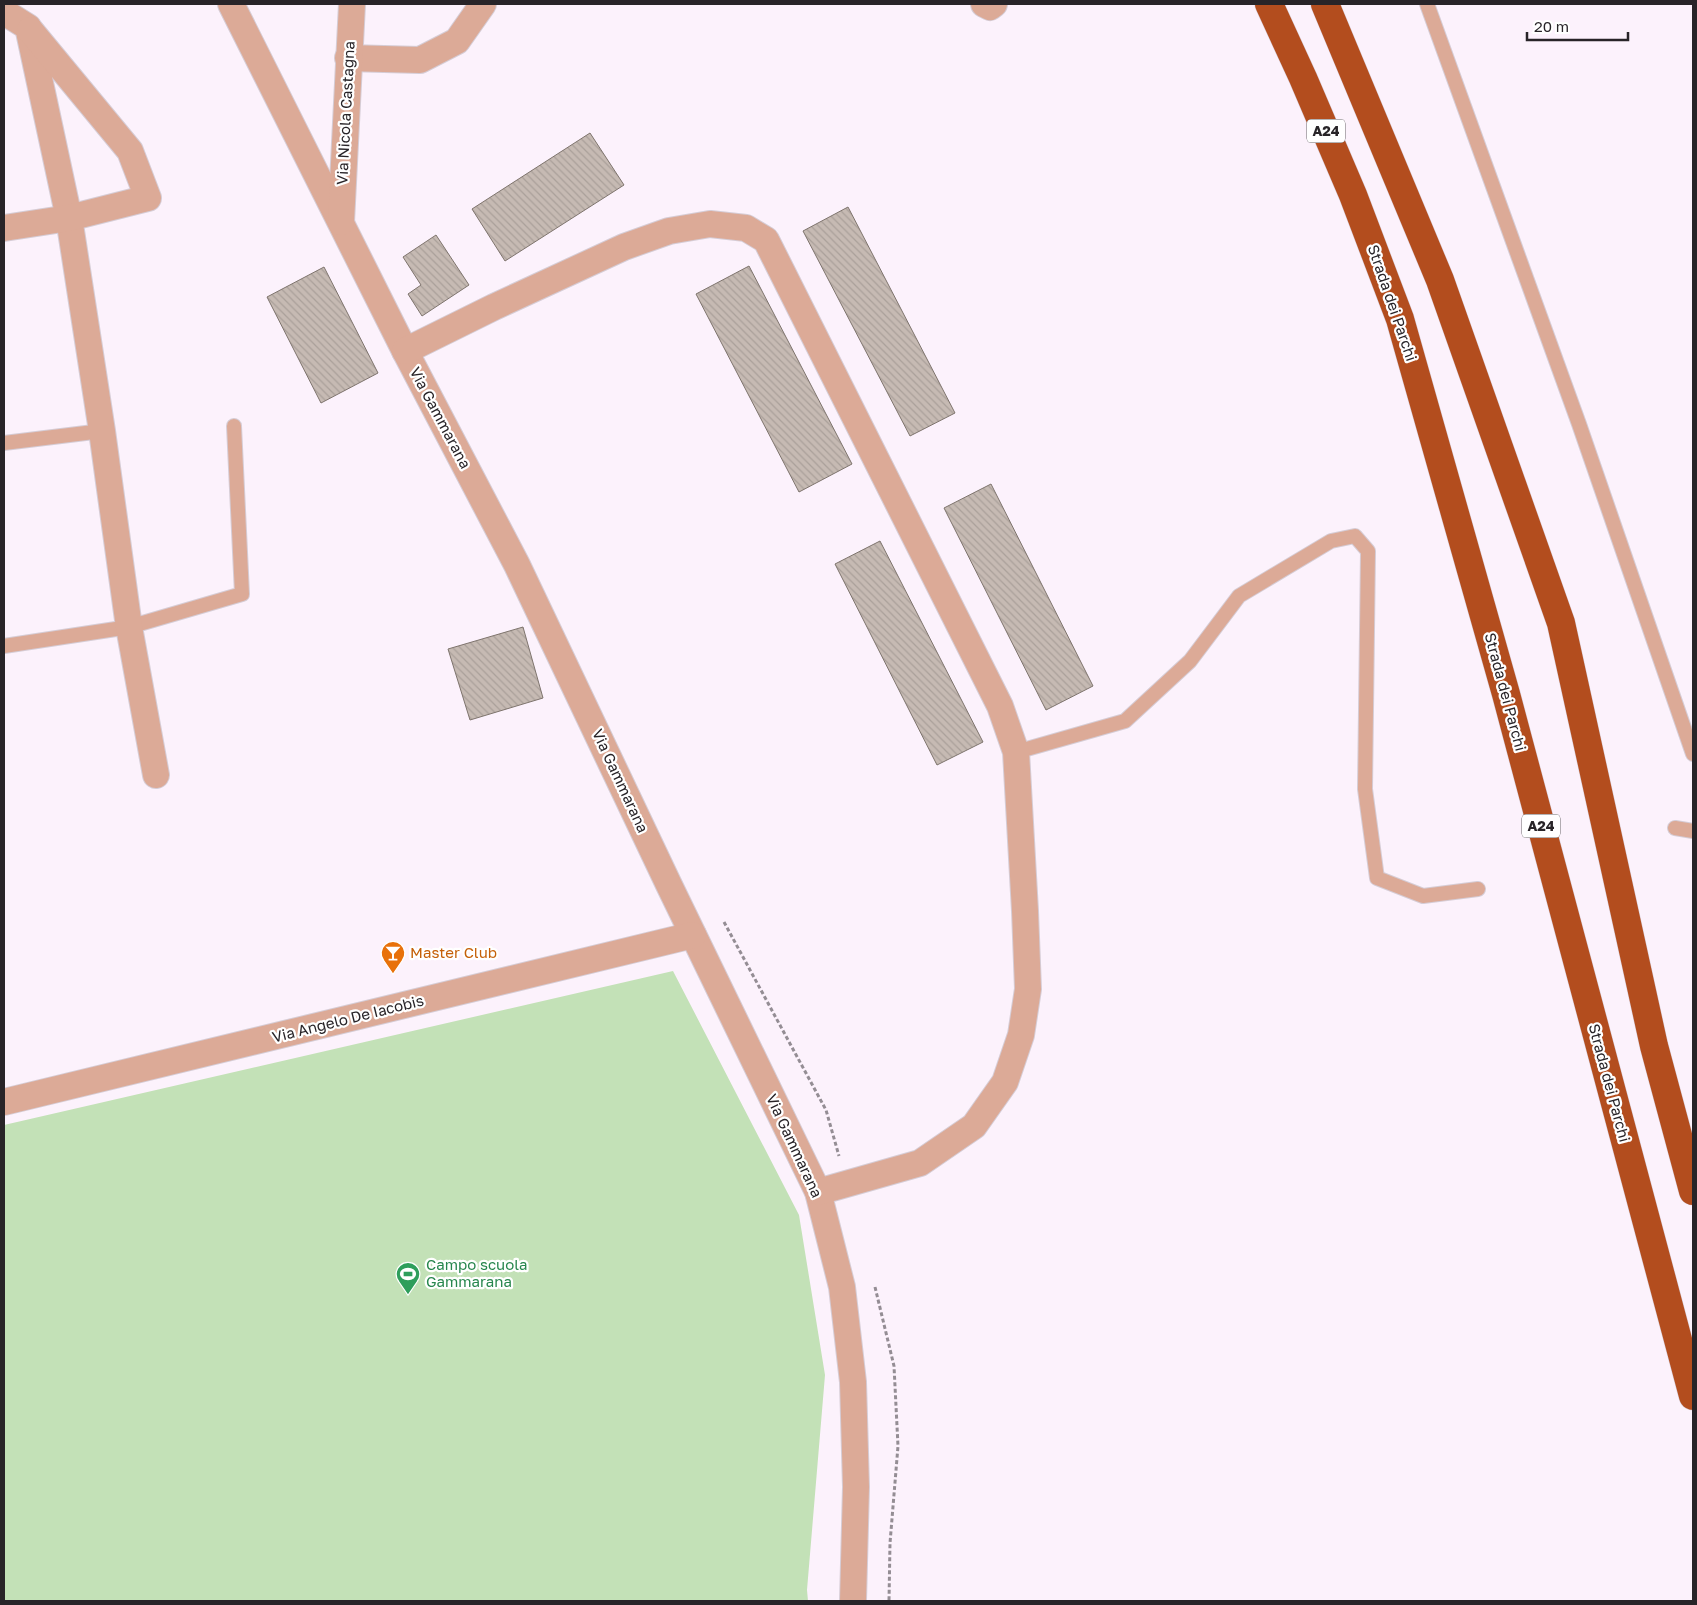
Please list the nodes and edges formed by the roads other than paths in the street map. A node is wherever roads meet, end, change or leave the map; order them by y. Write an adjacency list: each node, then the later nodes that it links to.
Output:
1 (231, 4): 13 (street, Via Gammarana)
2 (352, 4): 11 (street, Via Nicola Castagna)
3 (483, 4): 11 (street)
4 (984, 4): 5 (street)
5 (994, 4)
6 (1270, 4): 33 (highway, Strada dei Parchi / A24)
7 (1325, 4): 28 (highway)
8 (1427, 4): 22 (lane)
9 (4, 12): 10 (street)
10 (28, 27): 12 (street); 12 (street)
11 (348, 58): 13 (street, Via Nicola Castagna)
12 (69, 218): 14 (street); 17 (street)
13 (341, 223): 15 (street, Via Gammarana)
14 (4, 228)
15 (404, 351): 21 (street); 27 (street, Via Gammarana)
16 (234, 426): 19 (lane)
17 (102, 431): 18 (lane); 19 (street)
18 (4, 443)
19 (129, 627): 20 (lane); 23 (street)
20 (4, 646)
21 (1016, 752): 26 (lane); 31 (street)
22 (1693, 754)
23 (156, 775)
24 (1675, 828): 25 (lane)
25 (1693, 832)
26 (1478, 888)
27 (693, 935): 29 (street, Via Angelo De Iacobis); 31 (street, Via Gammarana)
28 (1654, 1046): 30 (highway); 32 (highway)
29 (4, 1102)
30 (1693, 1139)
31 (818, 1192): 34 (street, Via Gammarana)
32 (1693, 1192)
33 (1693, 1396)
34 (853, 1601)

